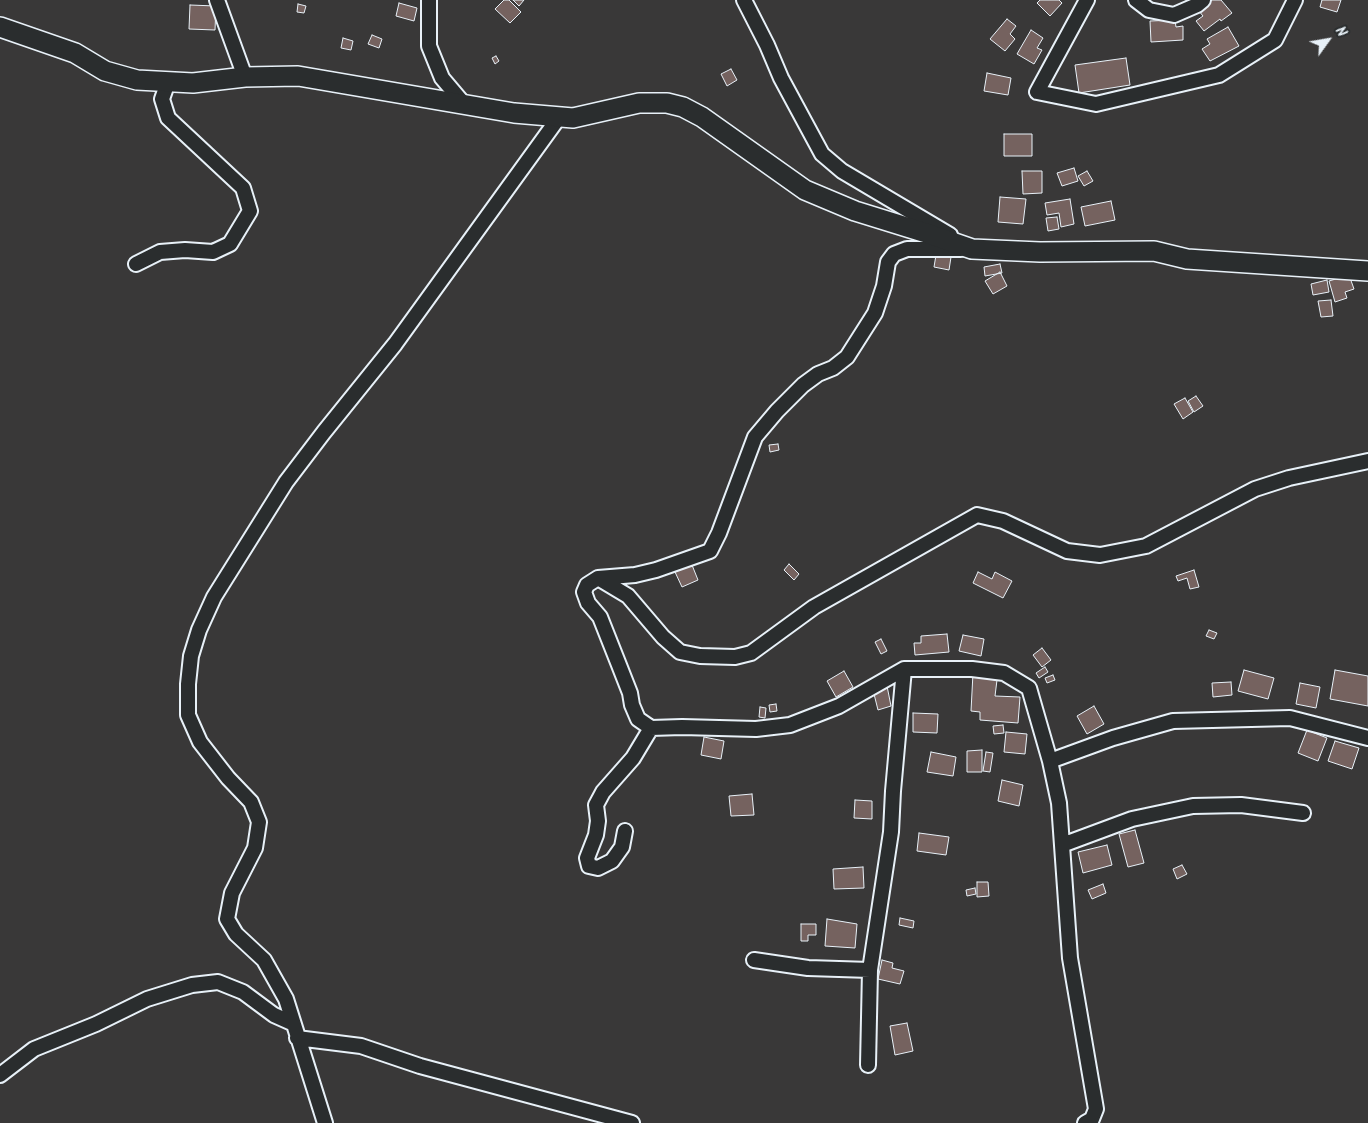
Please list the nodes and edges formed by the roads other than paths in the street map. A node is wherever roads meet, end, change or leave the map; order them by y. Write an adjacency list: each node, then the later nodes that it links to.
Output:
1 (218, 0): 9 (street)
2 (429, 0): 11 (street)
3 (744, 0): 13 (street)
4 (1087, 0): 7 (street)
5 (1136, 0): 6 (street)
6 (1203, 0)
7 (1294, 0)
8 (0, 27): 10 (street)
9 (245, 76): 10 (street); 11 (street)
10 (168, 82): 14 (street)
11 (464, 104): 12 (street)
12 (560, 116): 13 (street); 27 (street)
13 (972, 249): 15 (street); 17 (street)
14 (136, 264)
15 (1368, 271)
16 (1368, 461): 17 (street)
17 (598, 578): 19 (street)
18 (904, 669): 19 (street); 21 (street); 26 (street)
19 (651, 728): 23 (street)
20 (1368, 738): 21 (street)
21 (1050, 762): 24 (street)
22 (1303, 813): 24 (street)
23 (625, 831)
24 (1062, 845): 33 (street)
25 (754, 960): 26 (street)
26 (870, 970): 29 (street)
27 (292, 1023): 28 (street); 30 (street)
28 (297, 1038): 31 (street); 32 (street)
29 (868, 1065)
30 (0, 1075)
31 (324, 1123)
32 (632, 1123)
33 (1085, 1123)

